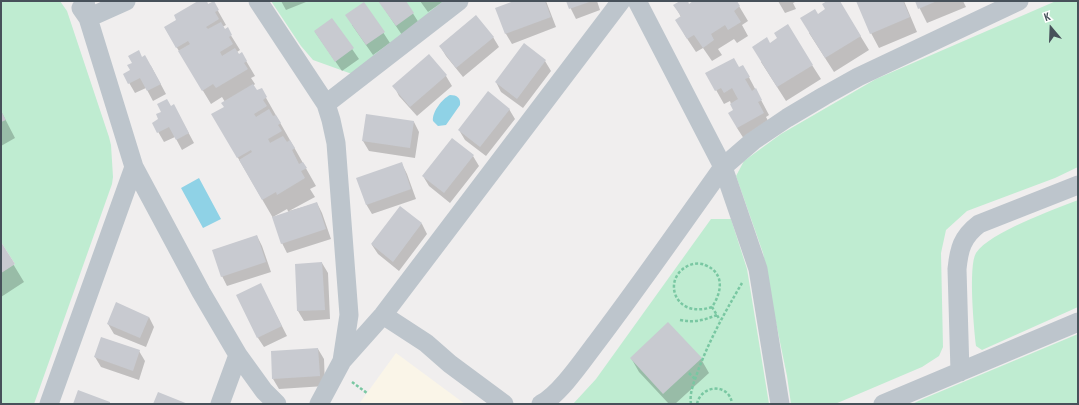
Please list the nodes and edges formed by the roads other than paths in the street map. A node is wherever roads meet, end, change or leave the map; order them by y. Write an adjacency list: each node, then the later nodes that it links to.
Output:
1 (75, 1): 8 (street)
2 (126, 1): 8 (street)
3 (258, 1): 9 (street)
4 (459, 1): 9 (street)
5 (621, 1): 13 (street)
6 (637, 1): 11 (street)
7 (1019, 1): 11 (street)
8 (87, 9): 10 (street)
9 (326, 104): 16 (street)
10 (134, 166): 15 (street); 19 (street)
11 (724, 167): 18 (street); 24 (street)
12 (1078, 185): 17 (street)
13 (383, 315): 16 (street); 23 (street)
14 (1078, 322): 17 (street)
15 (238, 355): 20 (street); 21 (street)
16 (342, 361): 22 (street)
17 (960, 372): 25 (street)
18 (543, 403)
19 (48, 404)
20 (220, 404)
21 (277, 404)
22 (319, 404)
23 (504, 404)
24 (780, 404)
25 (883, 404)

